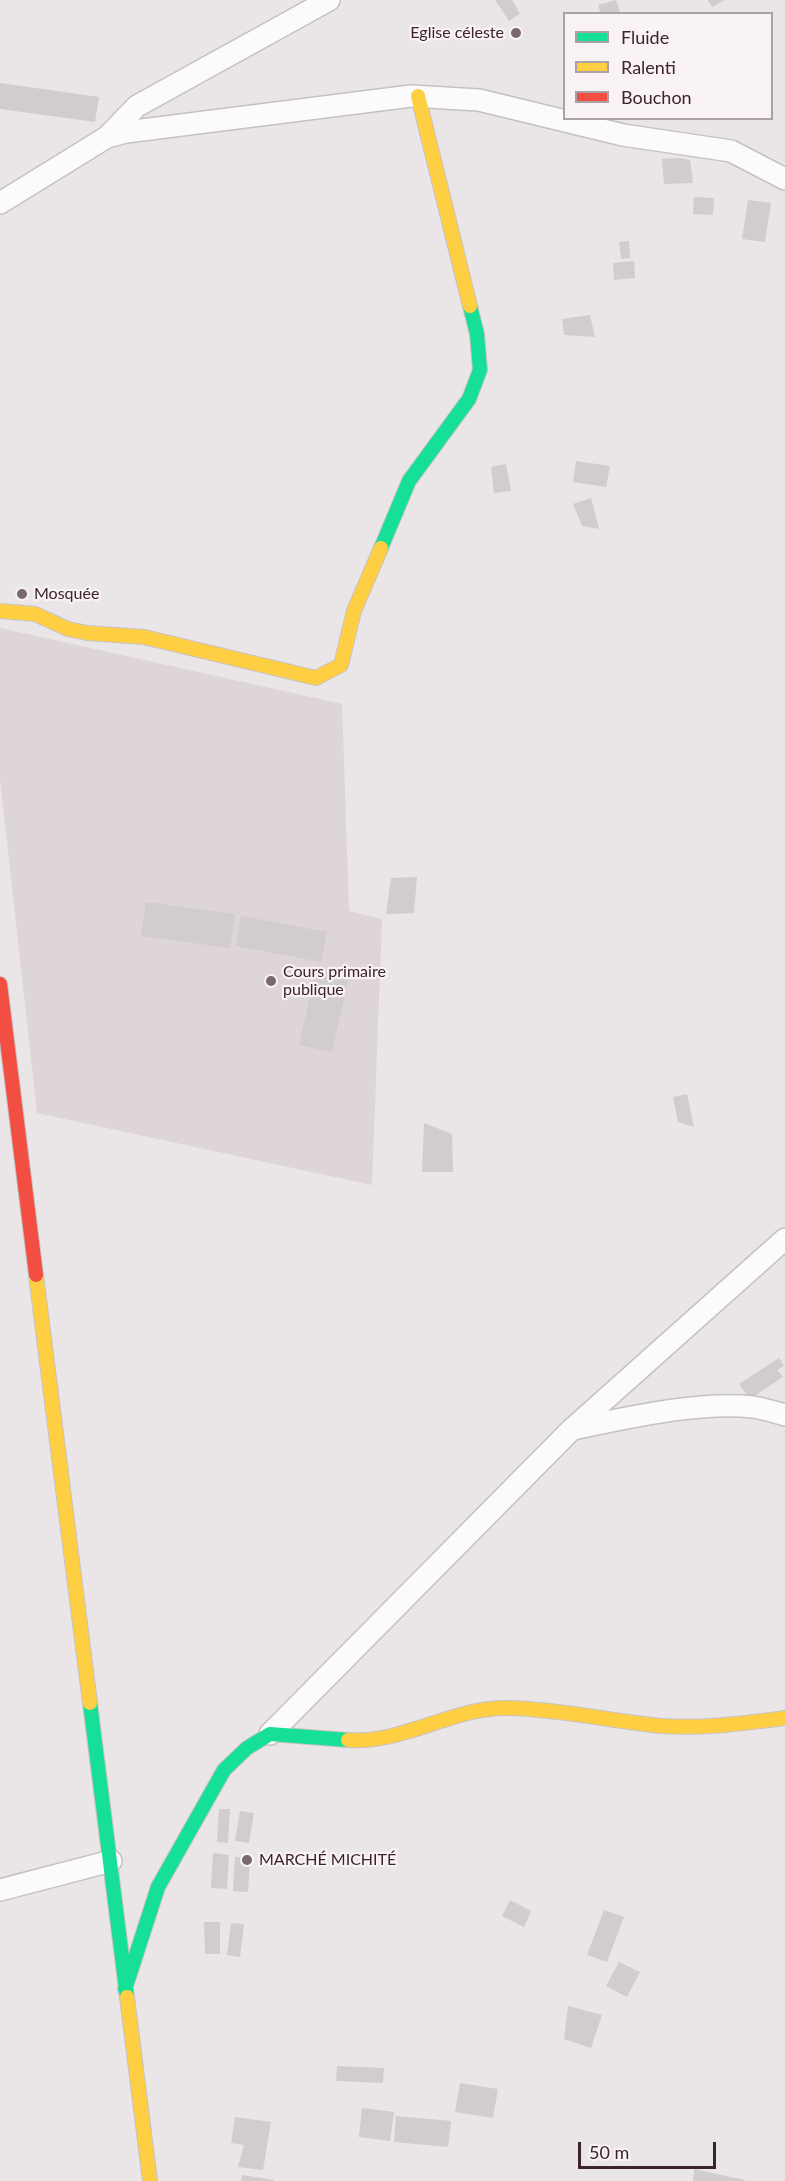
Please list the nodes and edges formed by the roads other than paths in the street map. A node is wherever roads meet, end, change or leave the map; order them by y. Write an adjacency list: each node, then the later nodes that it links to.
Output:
1 (329, 0): 3 (street)
2 (418, 96): 3 (street); 4 (street); 6 (main road)
3 (107, 137): 5 (street)
4 (785, 179)
5 (0, 202)
6 (0, 611)
7 (0, 984): 13 (main road)
8 (785, 1239): 10 (street)
9 (785, 1415): 10 (street)
10 (572, 1429): 12 (street)
11 (785, 1718): 12 (main road)
12 (270, 1734): 15 (main road)
13 (111, 1861): 14 (street); 15 (main road)
14 (0, 1890)
15 (125, 1989): 16 (main road)
16 (150, 2181)

